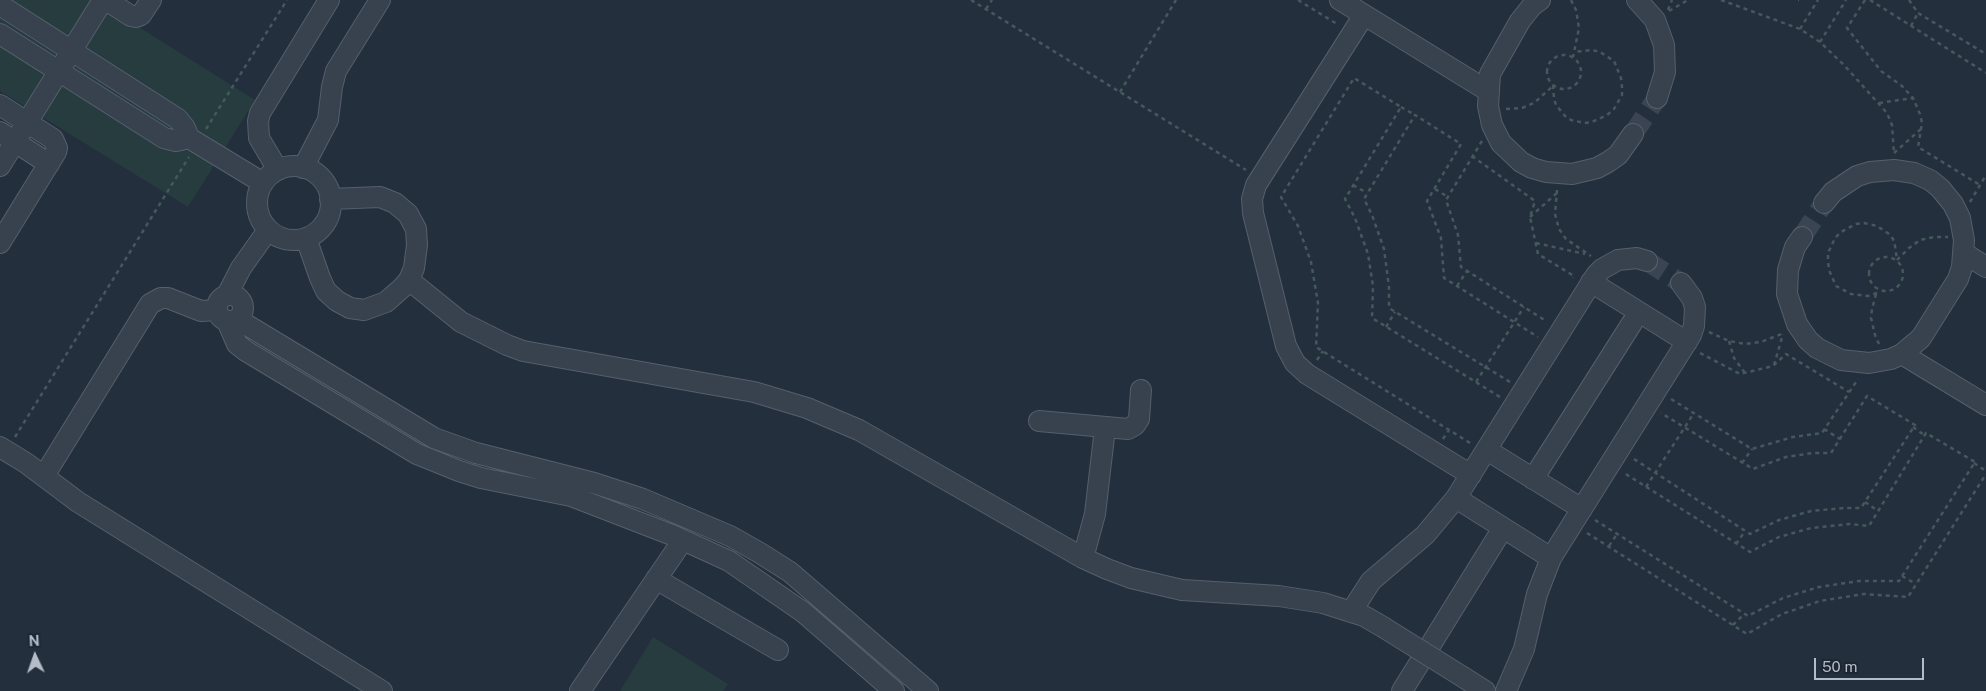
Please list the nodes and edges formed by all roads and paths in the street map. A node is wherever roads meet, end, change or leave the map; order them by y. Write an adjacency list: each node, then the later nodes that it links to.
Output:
1 (104, 0): 2 (lane); 31 (lane)
2 (150, 0)
3 (287, 0): 50 (path)
4 (329, 0): 57 (lane)
5 (380, 0): 54 (lane)
6 (971, 0): 23 (path)
7 (992, 0): 23 (path)
8 (1176, 0): 38 (path)
9 (1298, 0): 27 (path)
10 (1340, 0): 25 (lane)
11 (1540, 0): 41 (lane)
12 (1571, 0): 32 (path)
13 (1636, 0): 39 (lane)
14 (1672, 0): 15 (path)
15 (1688, 0)
16 (1721, 0): 28 (path)
17 (1818, 0): 28 (path)
18 (1846, 0): 30 (path)
19 (1866, 0): 40 (path)
20 (1870, 0): 26 (path)
21 (1909, 0): 24 (path)
22 (0, 5): 31 (lane)
23 (986, 9): 38 (path)
24 (1918, 13): 26 (path); 33 (path)
25 (1364, 15): 41 (lane); 127 (lane)
26 (1911, 26): 36 (path)
27 (1344, 29)
28 (1800, 29): 30 (path)
29 (0, 34): 35 (lane)
30 (1820, 42): 42 (path)
31 (72, 50): 35 (lane); 50 (lane)
32 (1574, 52): 34 (path); 37 (path)
33 (1986, 54)
34 (1573, 57): 37 (path); 37 (path)
35 (59, 71): 46 (lane); 50 (lane)
36 (1986, 73)
37 (1553, 85): 41 (path)
38 (1120, 92): 55 (path)
39 (1657, 98)
40 (1913, 98): 42 (path); 47 (path)
41 (1488, 99): 58 (lane)
42 (1879, 103): 51 (path)
43 (0, 105): 46 (lane)
44 (1401, 107): 45 (path); 59 (path); 120 (path)
45 (1415, 115): 61 (path); 62 (path)
46 (28, 122): 49 (lane); 52 (lane)
47 (1921, 129): 51 (path); 60 (path)
48 (1633, 134): 58 (lane)
49 (8, 137): 52 (lane); 53 (lane)
50 (193, 141): 57 (lane); 118 (path)
51 (1894, 161): 65 (lane); 67 (lane)
52 (49, 164): 71 (lane)
53 (0, 166)
54 (303, 168): 57 (lane); 64 (lane)
55 (1253, 174)
56 (1986, 176): 60 (path)
57 (270, 177): 68 (lane)
58 (1558, 183): 66 (path); 74 (path)
59 (1353, 185): 62 (path); 93 (path)
60 (1980, 185): 67 (path)
61 (1435, 188): 63 (path); 84 (path)
62 (1367, 194): 89 (path)
63 (1448, 197): 66 (path); 79 (path)
64 (330, 199): 70 (lane); 80 (lane)
65 (1824, 203)
66 (1530, 217): 72 (path)
67 (1960, 218): 73 (lane)
68 (268, 230): 70 (lane); 88 (lane)
69 (1802, 237): 94 (lane)
70 (306, 238): 80 (lane)
71 (0, 243)
72 (1536, 243): 74 (path); 83 (path)
73 (1964, 247): 76 (path); 78 (lane); 99 (lane)
74 (1588, 255): 75 (path)
75 (1594, 259)
76 (1896, 260): 85 (path); 85 (path); 86 (path)
77 (1647, 261): 81 (lane)
78 (1986, 267)
79 (1467, 271): 84 (path); 87 (path)
80 (409, 280): 145 (lane)
81 (1592, 282): 98 (lane); 105 (lane)
82 (1681, 283): 98 (lane)
83 (1570, 284)
84 (1457, 286): 91 (path)
85 (1878, 289): 86 (path)
86 (1876, 293): 99 (path)
87 (1524, 306): 90 (path); 91 (path)
88 (227, 311): 128 (lane); 132 (lane); 136 (lane)
89 (1395, 312): 93 (path); 101 (path)
90 (1546, 321)
91 (1514, 322): 96 (path); 101 (path)
92 (1632, 323): 129 (lane)
93 (1386, 327): 103 (path)
94 (1790, 329): 97 (path); 99 (lane); 100 (path)
95 (1705, 330): 97 (path)
96 (1538, 337)
97 (1729, 341): 102 (path)
98 (1693, 347): 102 (path); 135 (lane)
99 (1897, 356): 108 (lane)
100 (1774, 366): 102 (path); 115 (path)
101 (1485, 367): 103 (path); 105 (path)
102 (1745, 372)
103 (1476, 382): 106 (path)
104 (1141, 390): 113 (lane)
105 (1524, 391): 120 (lane)
106 (1500, 397)
107 (1668, 397): 110 (path)
108 (1986, 405)
109 (1660, 413): 114 (path)
110 (1694, 413): 114 (path); 119 (path)
111 (1038, 421): 113 (lane)
112 (1913, 427): 116 (path); 117 (path); 133 (path)
113 (1105, 428): 145 (lane)
114 (1685, 428): 122 (path); 125 (path)
115 (1824, 429): 117 (path); 119 (path)
116 (1925, 435): 123 (path); 134 (path)
117 (1840, 439): 122 (path)
118 (3, 449): 128 (lane)
119 (1752, 449): 122 (path)
120 (1486, 452): 127 (lane); 129 (lane)
121 (1632, 457): 125 (path)
122 (1742, 463)
123 (1974, 464): 126 (path); 147 (path)
124 (1622, 472): 130 (path)
125 (1656, 473): 130 (path); 138 (path)
126 (1986, 473): 149 (path)
127 (1471, 475): 131 (lane)
128 (44, 476): 154 (lane)
129 (1534, 479): 135 (lane)
130 (1646, 487): 142 (path)
131 (1456, 498): 137 (lane); 150 (lane)
132 (643, 499): 136 (lane); 140 (lane)
133 (1865, 502): 134 (path); 138 (path)
134 (1878, 511): 142 (path)
135 (1582, 517): 139 (path); 143 (path); 146 (lane)
136 (633, 520): 141 (lane)
137 (1503, 528): 146 (lane); 158 (lane)
138 (1745, 531): 142 (path)
139 (1617, 534): 143 (path); 151 (path)
140 (730, 536): 144 (lane); 157 (lane)
141 (683, 540): 144 (lane); 148 (lane)
142 (1736, 544)
143 (1609, 546): 152 (path)
144 (719, 556): 156 (lane)
145 (1083, 558): 150 (lane)
146 (1551, 558): 160 (lane)
147 (1902, 576): 149 (path); 151 (path)
148 (656, 579): 153 (lane); 155 (lane)
149 (1916, 584): 152 (path)
150 (1352, 612): 159 (lane, bridge)
151 (1744, 614): 152 (path)
152 (1733, 625)
153 (778, 650)
154 (382, 691)
155 (580, 691)
156 (894, 691)
157 (928, 691)
158 (1402, 691)
159 (1485, 691)
160 (1506, 691)

